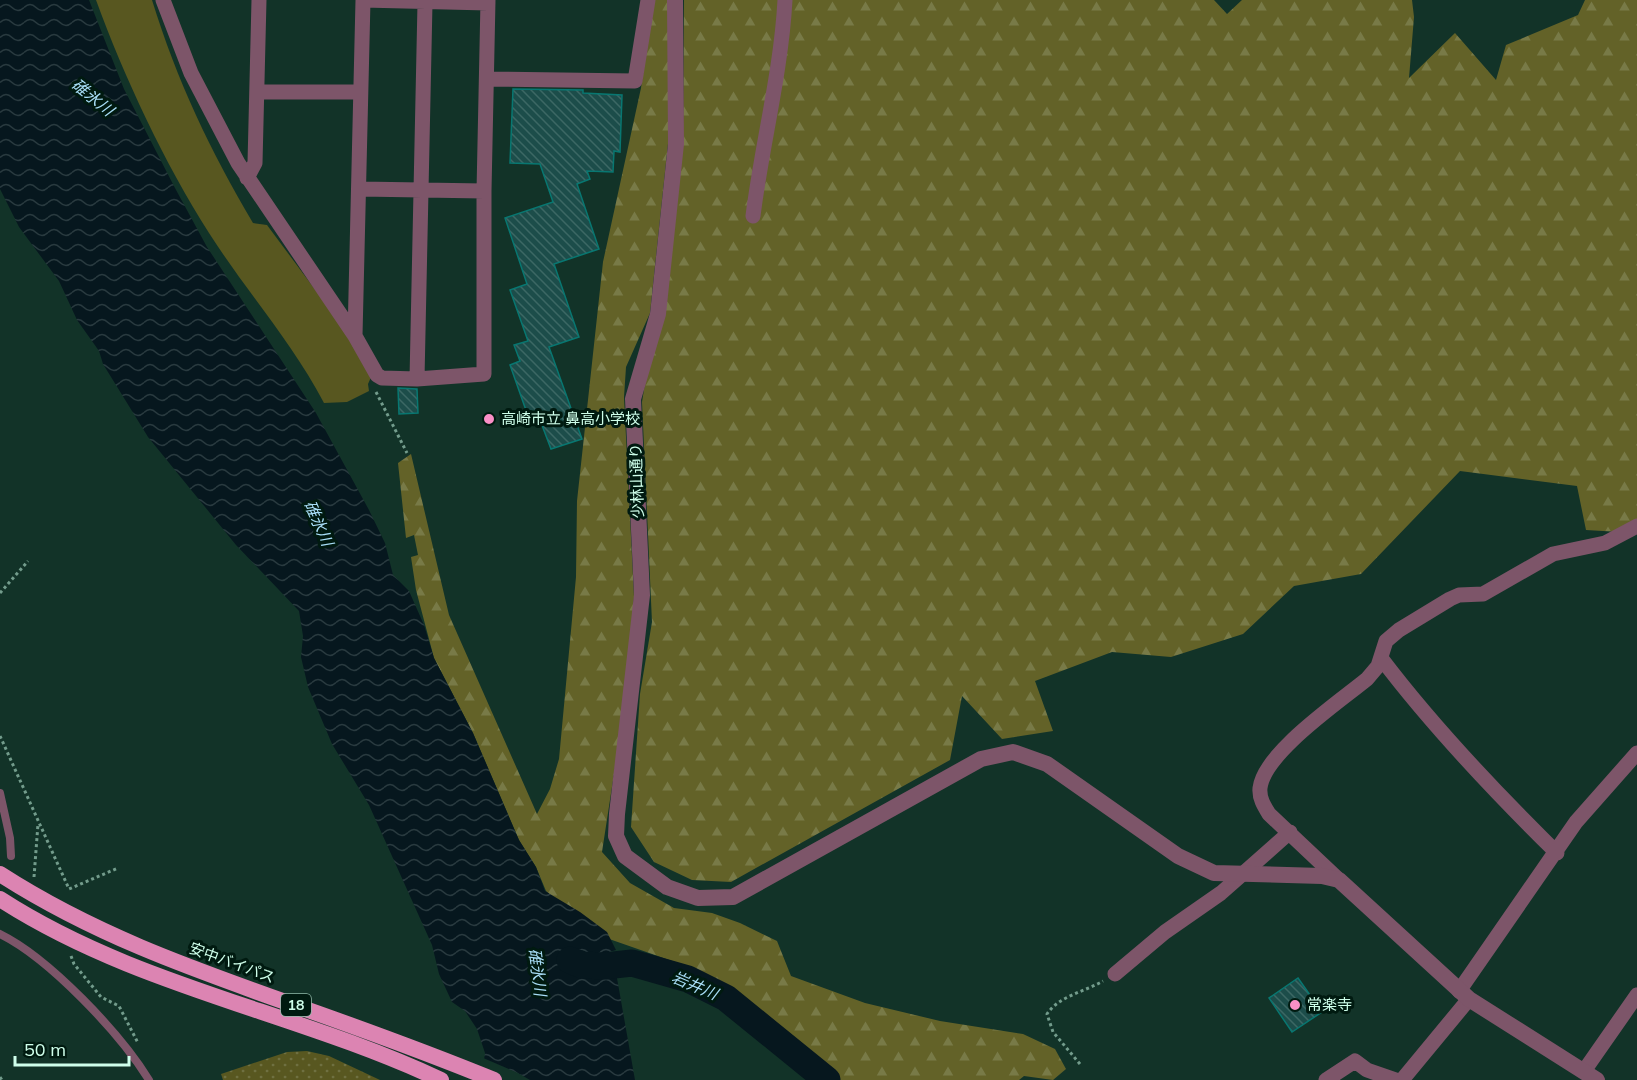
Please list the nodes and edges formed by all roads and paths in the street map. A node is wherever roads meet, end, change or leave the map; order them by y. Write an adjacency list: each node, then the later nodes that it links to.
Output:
1 (163, 0): 12 (street)
2 (259, 0): 10 (street)
3 (363, 0): 8 (street); 11 (street)
4 (648, 0): 9 (street)
5 (675, 0): 33 (street, 少林山通り)
6 (785, 0): 16 (street)
7 (488, 1): 8 (street); 9 (street)
8 (425, 3): 14 (street)
9 (488, 79): 15 (street)
10 (257, 92): 11 (street); 12 (street)
11 (360, 92): 13 (street)
12 (248, 178): 17 (street)
13 (360, 189): 14 (street); 17 (street)
14 (423, 189): 15 (street); 19 (street)
15 (484, 191): 19 (street)
16 (753, 216)
17 (355, 336): 18 (street)
18 (377, 375): 19 (street); 20 (path)
19 (417, 379)
20 (406, 453)
21 (1637, 526): 24 (street)
22 (28, 561): 23 (path)
23 (0, 592)
24 (1381, 658): 29 (street); 30 (street)
25 (0, 736): 28 (path)
26 (1637, 753): 30 (street)
27 (0, 793): 31 (lane)
28 (38, 823): 32 (path); 35 (path)
29 (1290, 832): 33 (street); 36 (street)
30 (1557, 853): 41 (street)
31 (11, 856)
32 (118, 868)
33 (1243, 873): 36 (street); 40 (street)
34 (0, 874): 47 (highway, 安中バイパス / 18)
35 (34, 879)
36 (1339, 880): 41 (street)
37 (0, 899): 46 (highway, 18)
38 (0, 934): 45 (lane)
39 (71, 955): 45 (path)
40 (1114, 974): 43 (path)
41 (1464, 995): 44 (street); 50 (street)
42 (1637, 995): 44 (street)
43 (1080, 1064)
44 (1590, 1075)
45 (147, 1077)
46 (441, 1080)
47 (494, 1080)
48 (1326, 1080): 49 (street)
49 (1396, 1080)
50 (1402, 1080)

